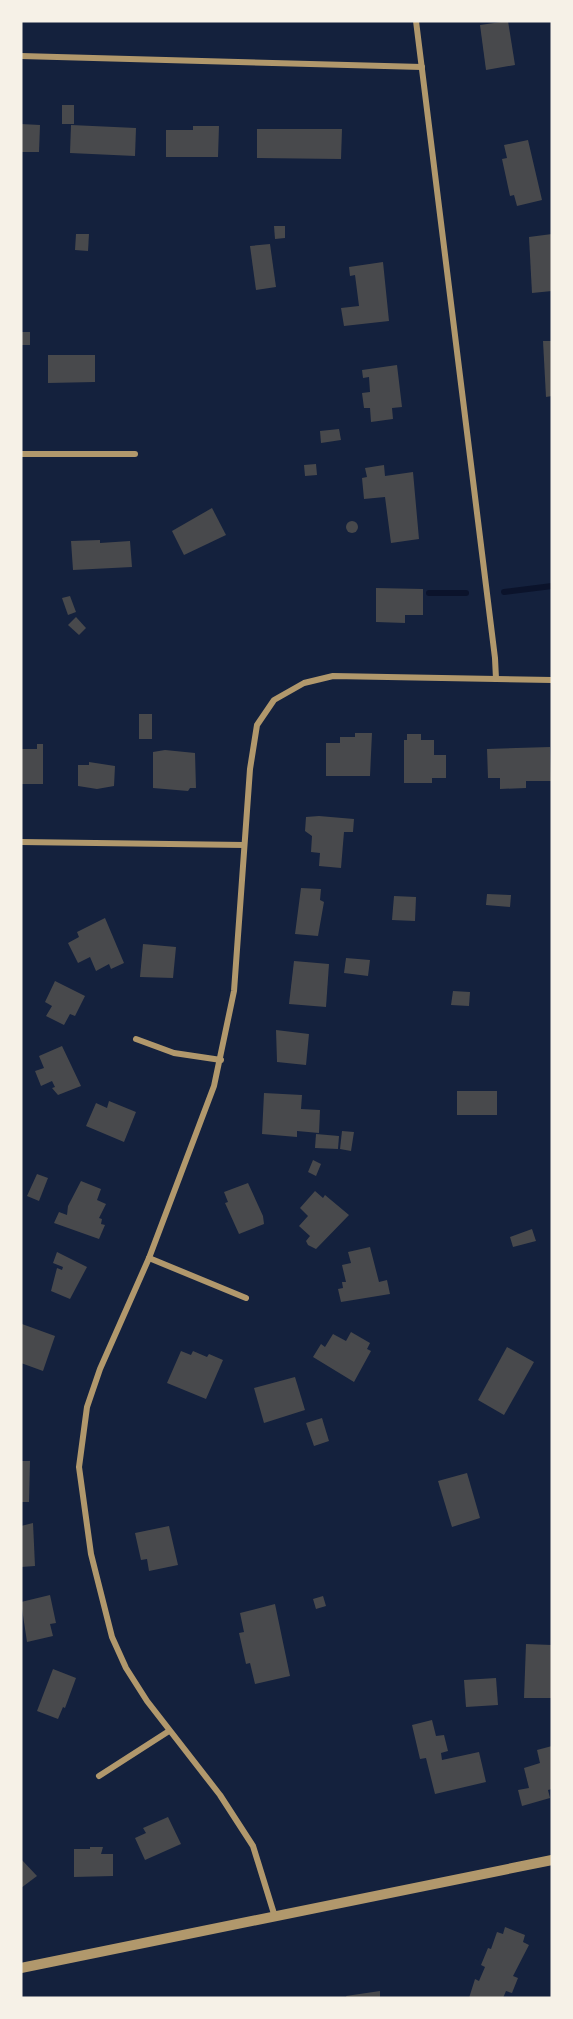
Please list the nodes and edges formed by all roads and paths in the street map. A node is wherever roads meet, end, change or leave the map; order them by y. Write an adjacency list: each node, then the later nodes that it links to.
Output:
1 (416, 21): 3 (street)
2 (21, 56): 3 (street)
3 (422, 67): 6 (street)
4 (21, 454): 5 (street)
5 (135, 454)
6 (496, 679): 7 (street); 9 (street)
7 (552, 680)
8 (21, 842): 9 (street)
9 (244, 845): 11 (street)
10 (136, 1039): 11 (street)
11 (221, 1060): 12 (street)
12 (149, 1258): 13 (street); 14 (street)
13 (246, 1298)
14 (169, 1731): 15 (street); 17 (street)
15 (99, 1776)
16 (552, 1860): 17 (street)
17 (275, 1917): 18 (street)
18 (21, 1968)

